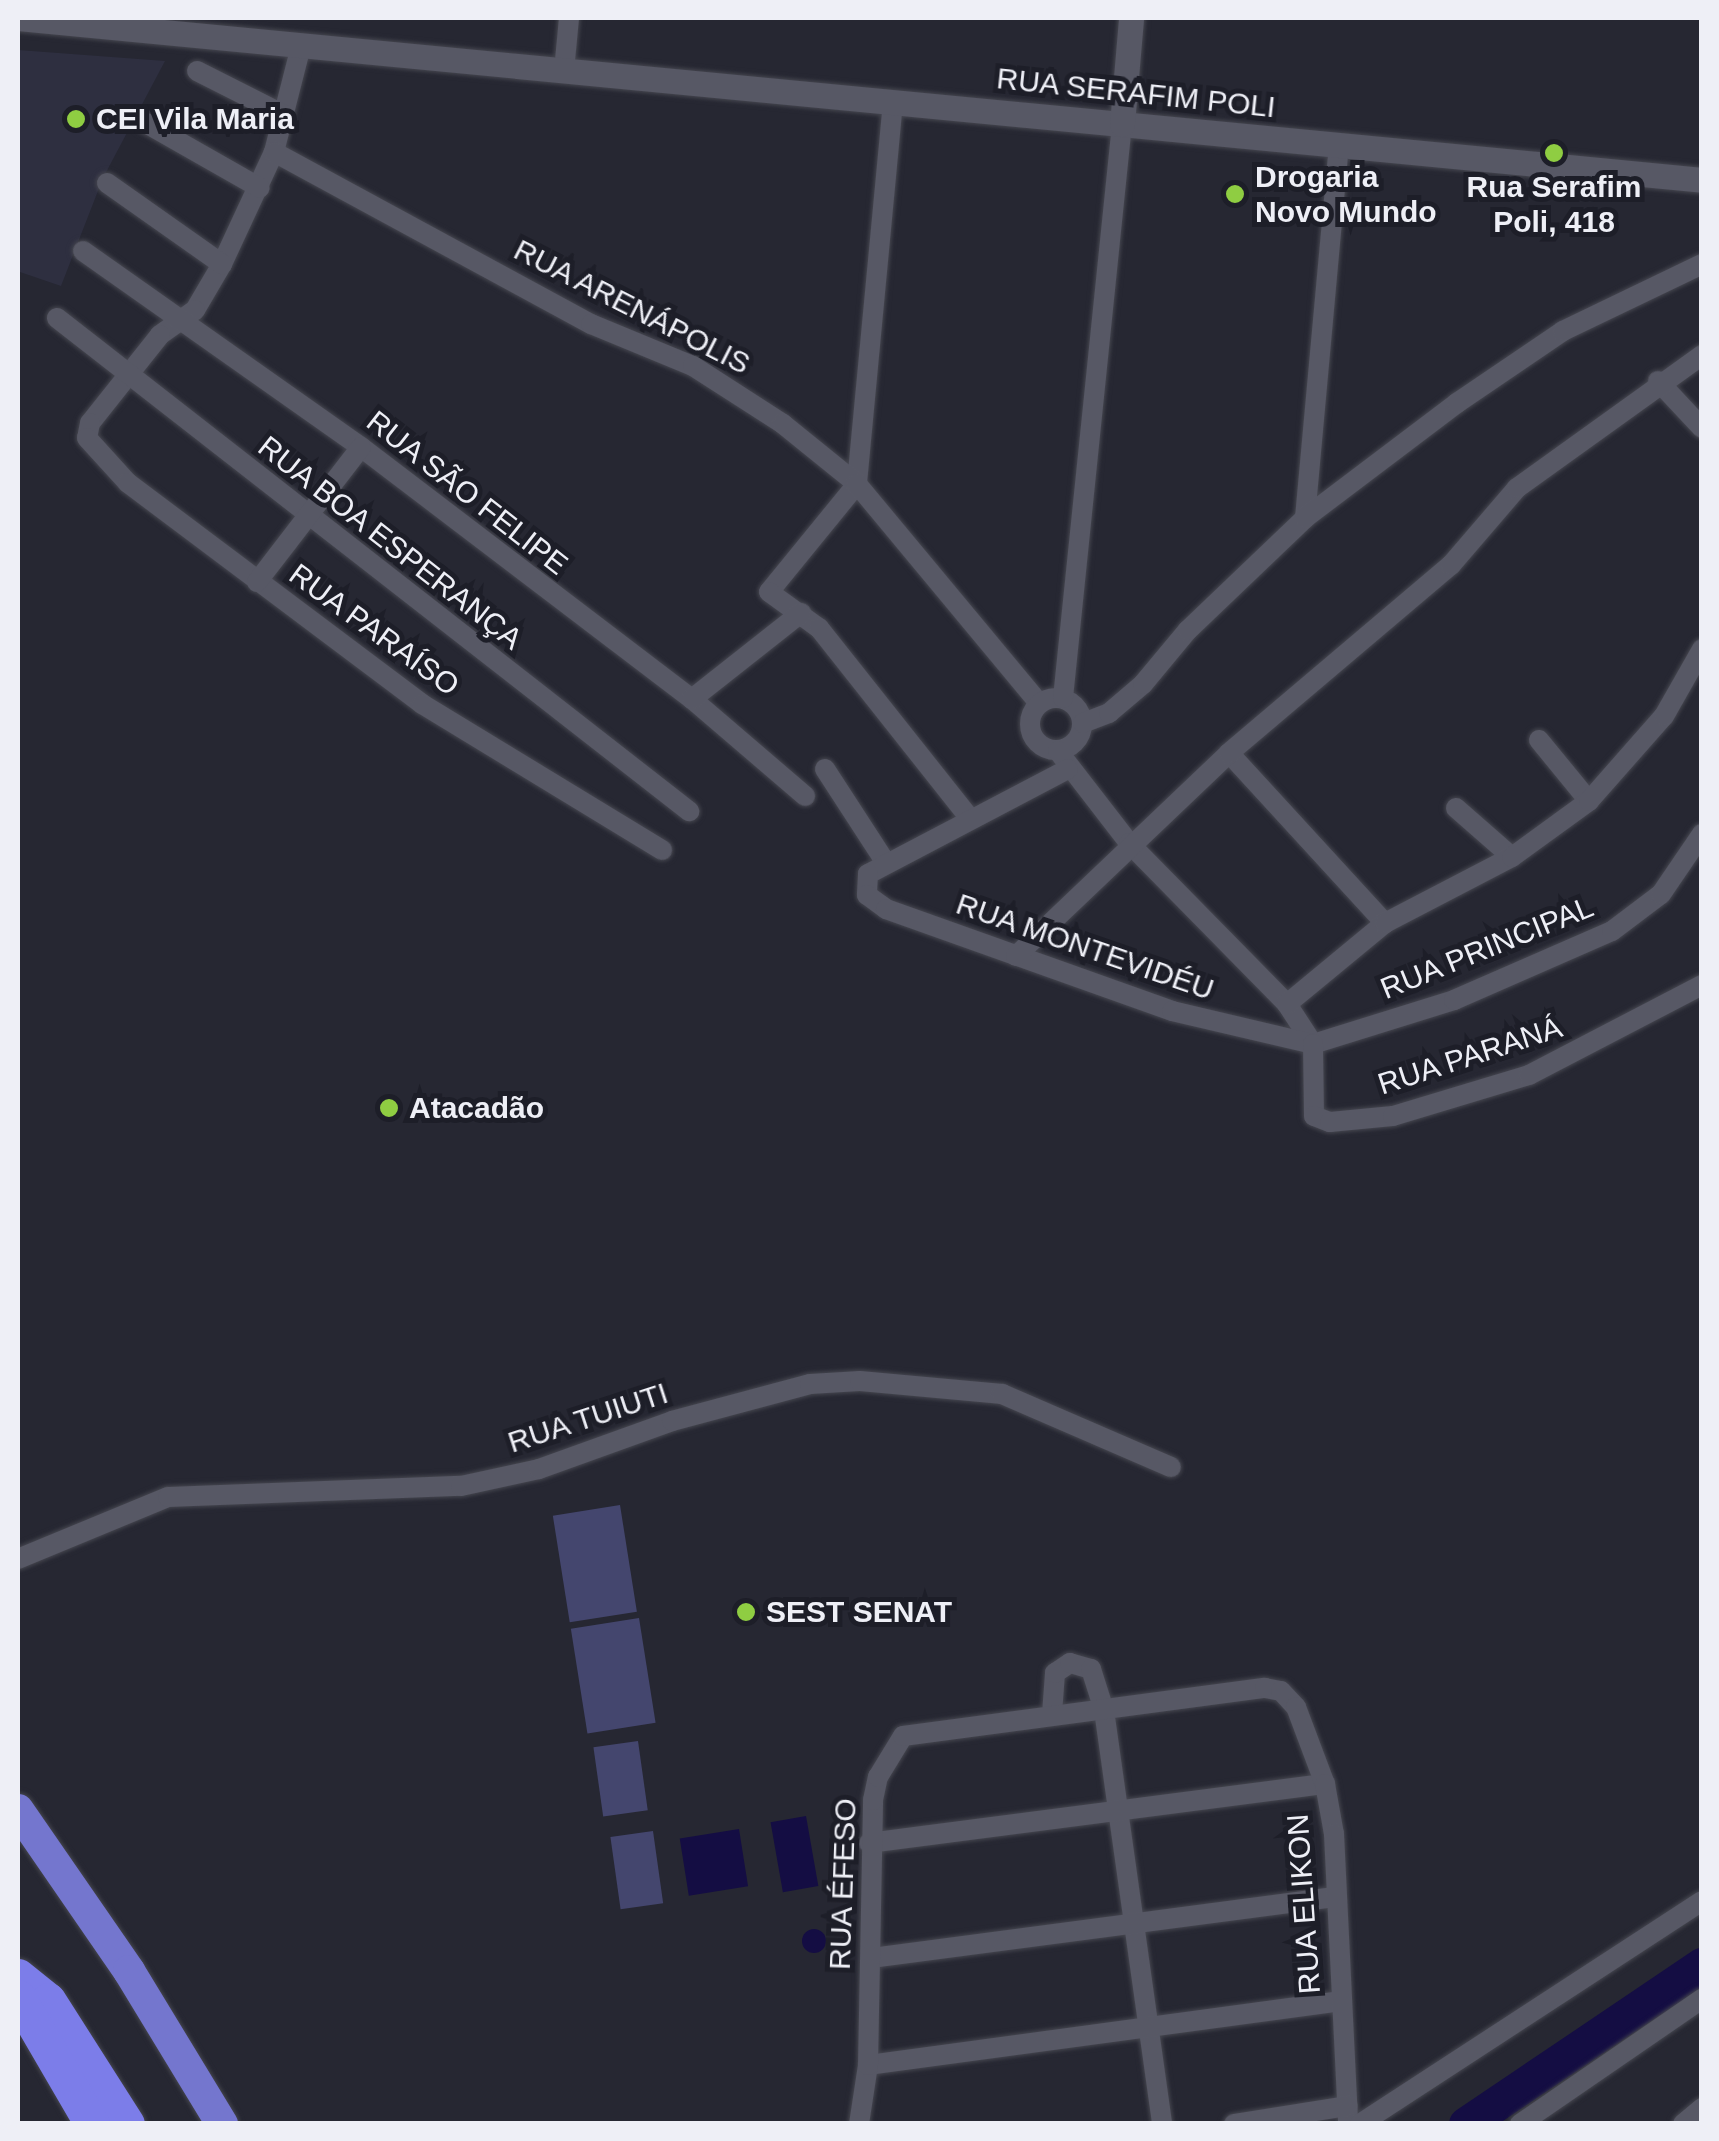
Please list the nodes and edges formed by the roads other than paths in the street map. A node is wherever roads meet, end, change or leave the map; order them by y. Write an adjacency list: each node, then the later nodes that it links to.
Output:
1 (18, 18): 4 (street, RUA SERAFIM POLI)
2 (569, 18): 6 (street)
3 (1131, 18): 11 (street)
4 (170, 27): 5 (street, RUA SERAFIM POLI)
5 (300, 50): 6 (street, RUA SERAFIM POLI); 9 (street)
6 (564, 70): 8 (street, RUA SERAFIM POLI)
7 (198, 72): 9 (street)
8 (893, 102): 11 (street, RUA SERAFIM POLI); 27 (street)
9 (284, 115): 13 (street)
10 (144, 122): 16 (street)
11 (1122, 124): 12 (street, RUA SERAFIM POLI); 33 (street)
12 (1339, 145): 14 (street, RUA SERAFIM POLI); 29 (street)
13 (274, 152): 16 (street); 27 (street, RUA ARENÁPOLIS)
14 (1702, 180)
15 (106, 183): 18 (street)
16 (260, 188): 18 (street)
17 (83, 251): 21 (street, RUA SÃO FELIPE)
18 (222, 264): 21 (street)
19 (1702, 264): 29 (street)
20 (57, 318): 23 (street, RUA BOA ESPERANÇA)
21 (177, 322): 23 (street); 26 (street, RUA SÃO FELIPE)
22 (1702, 355): 24 (street)
23 (129, 377): 28 (street, RUA BOA ESPERANÇA); 30 (street, RUA PARAÍSO)
24 (1658, 381): 25 (street); 38 (street)
25 (1702, 428)
26 (361, 447): 28 (street); 34 (street, RUA SÃO FELIPE)
27 (857, 484): 31 (street); 35 (street, RUA ARENÁPOLIS)
28 (311, 518): 30 (street); 44 (street, RUA BOA ESPERANÇA)
29 (1305, 518): 36 (street)
30 (258, 582): 48 (street, RUA PARAÍSO)
31 (801, 613): 34 (street); 45 (street)
32 (1702, 649): 42 (street)
33 (1062, 698): 35 (street); 36 (street)
34 (692, 699): 41 (street, RUA SÃO FELIPE)
35 (1039, 704): 39 (street)
36 (1082, 723): 39 (street)
37 (1539, 740): 42 (street)
38 (1229, 752): 47 (street); 51 (street)
39 (1063, 760): 45 (street); 47 (street)
40 (824, 769): 50 (street)
41 (804, 796)
42 (1589, 802): 49 (street)
43 (1456, 808): 49 (street)
44 (690, 811)
45 (970, 817): 50 (street)
46 (1702, 834): 55 (street, RUA PRINCIPAL)
47 (1129, 843): 52 (street); 54 (street)
48 (662, 850)
49 (1512, 857): 51 (street)
50 (877, 868): 52 (street, RUA MONTEVIDÉU)
51 (1385, 923): 54 (street)
52 (1016, 956): 55 (street, RUA MONTEVIDÉU)
53 (1702, 984): 55 (street, RUA PARANÁ)
54 (1287, 1004): 55 (street)
55 (1313, 1044)
56 (1171, 1466): 57 (street, RUA TUIUTI)
57 (18, 1559)
58 (1104, 1710): 59 (street, RUA ÉFESO); 59 (street); 60 (street, RUA ELIKON); 62 (street)
59 (1052, 1714): 63 (street, RUA ÉFESO)
60 (1325, 1784): 62 (street); 64 (street, RUA ELIKON)
61 (18, 1810): 78 (highway)
62 (1119, 1814): 63 (street); 66 (street)
63 (869, 1844): 67 (street, RUA ÉFESO)
64 (1336, 1897): 66 (street); 71 (street, RUA ELIKON)
65 (1702, 1902): 75 (street)
66 (1134, 1927): 67 (street); 72 (street)
67 (870, 1958): 73 (street, RUA ÉFESO)
68 (18, 1976): 77 (highway)
69 (18, 1997): 76 (highway)
70 (1702, 1999): 82 (street)
71 (1341, 2001): 72 (street); 75 (street, RUA ELIKON)
72 (1147, 2030): 73 (street); 80 (street)
73 (868, 2066): 79 (street, RUA ÉFESO)
74 (1702, 2108): 83 (street)
75 (1352, 2118): 81 (street)
76 (92, 2124)
77 (127, 2124)
78 (222, 2124)
79 (859, 2124)
80 (1162, 2124)
81 (1234, 2124)
82 (1520, 2124)
83 (1683, 2124)

